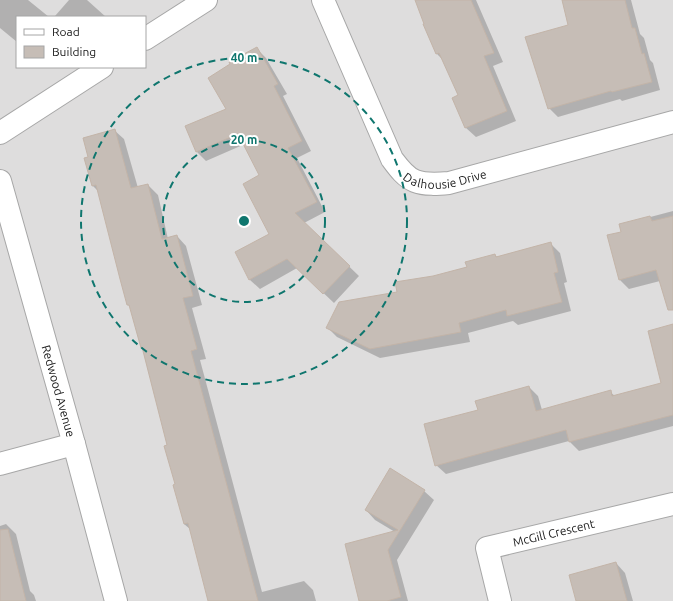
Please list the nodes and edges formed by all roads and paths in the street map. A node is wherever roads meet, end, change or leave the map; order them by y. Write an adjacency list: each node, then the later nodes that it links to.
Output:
1 (206, 0): 3 (street)
2 (323, 0): 5 (street, Dalhousie Drive)
3 (146, 38)
4 (100, 68): 6 (street)
5 (673, 122)
6 (0, 133)
7 (0, 181): 8 (street, Redwood Avenue)
8 (74, 444): 9 (street); 11 (street, Redwood Avenue)
9 (0, 464)
10 (673, 504): 12 (street, McGill Crescent)
11 (116, 601)
12 (500, 601)

